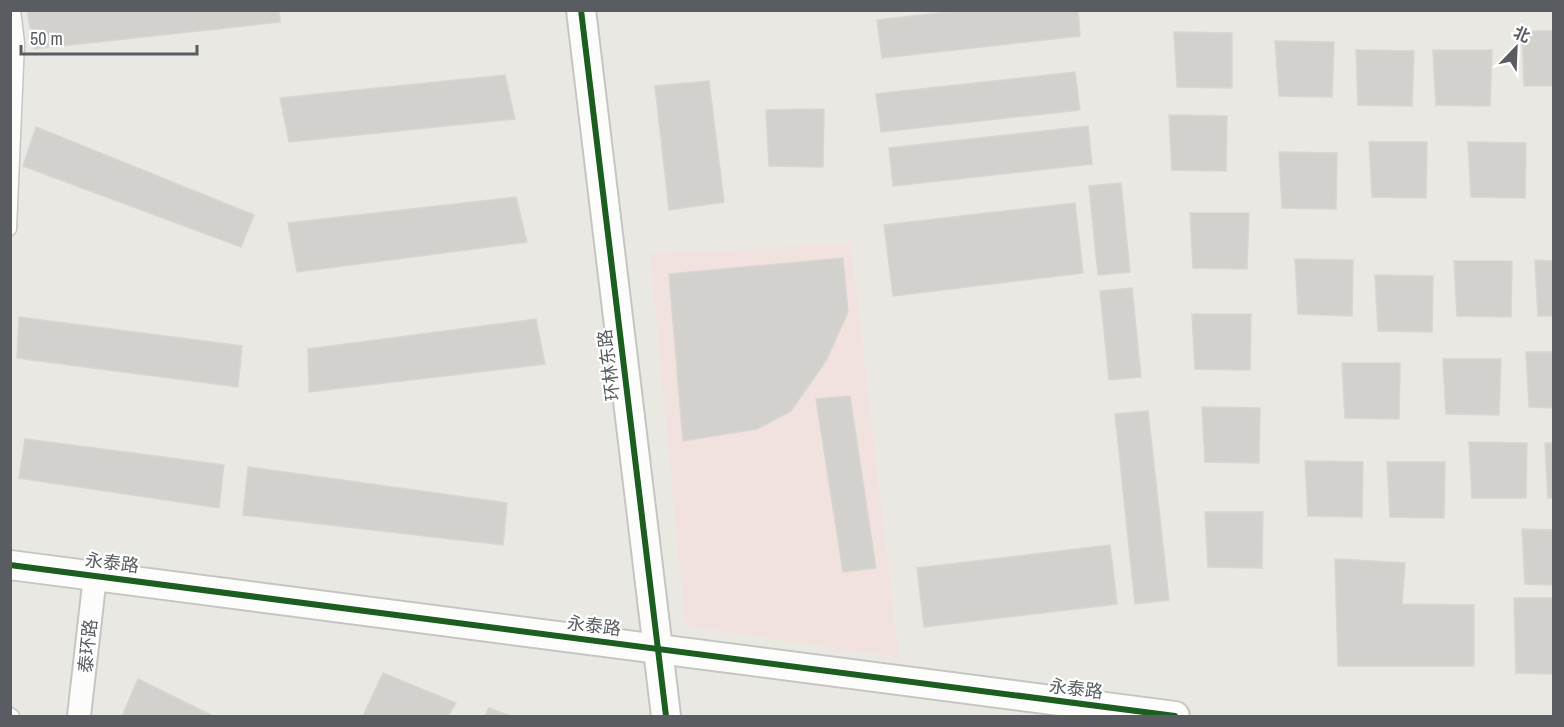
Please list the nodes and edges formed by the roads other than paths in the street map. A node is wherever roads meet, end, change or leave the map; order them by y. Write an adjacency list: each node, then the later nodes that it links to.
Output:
1 (14, 10): 3 (lane)
2 (581, 10): 6 (street, 环林东路)
3 (10, 229)
4 (10, 565): 5 (street, 永泰路)
5 (95, 576): 6 (street, 永泰路); 7 (street, 泰环路)
6 (658, 649): 8 (street, 环林东路); 9 (street, 永泰路)
7 (79, 717)
8 (666, 717)
9 (1174, 717)

